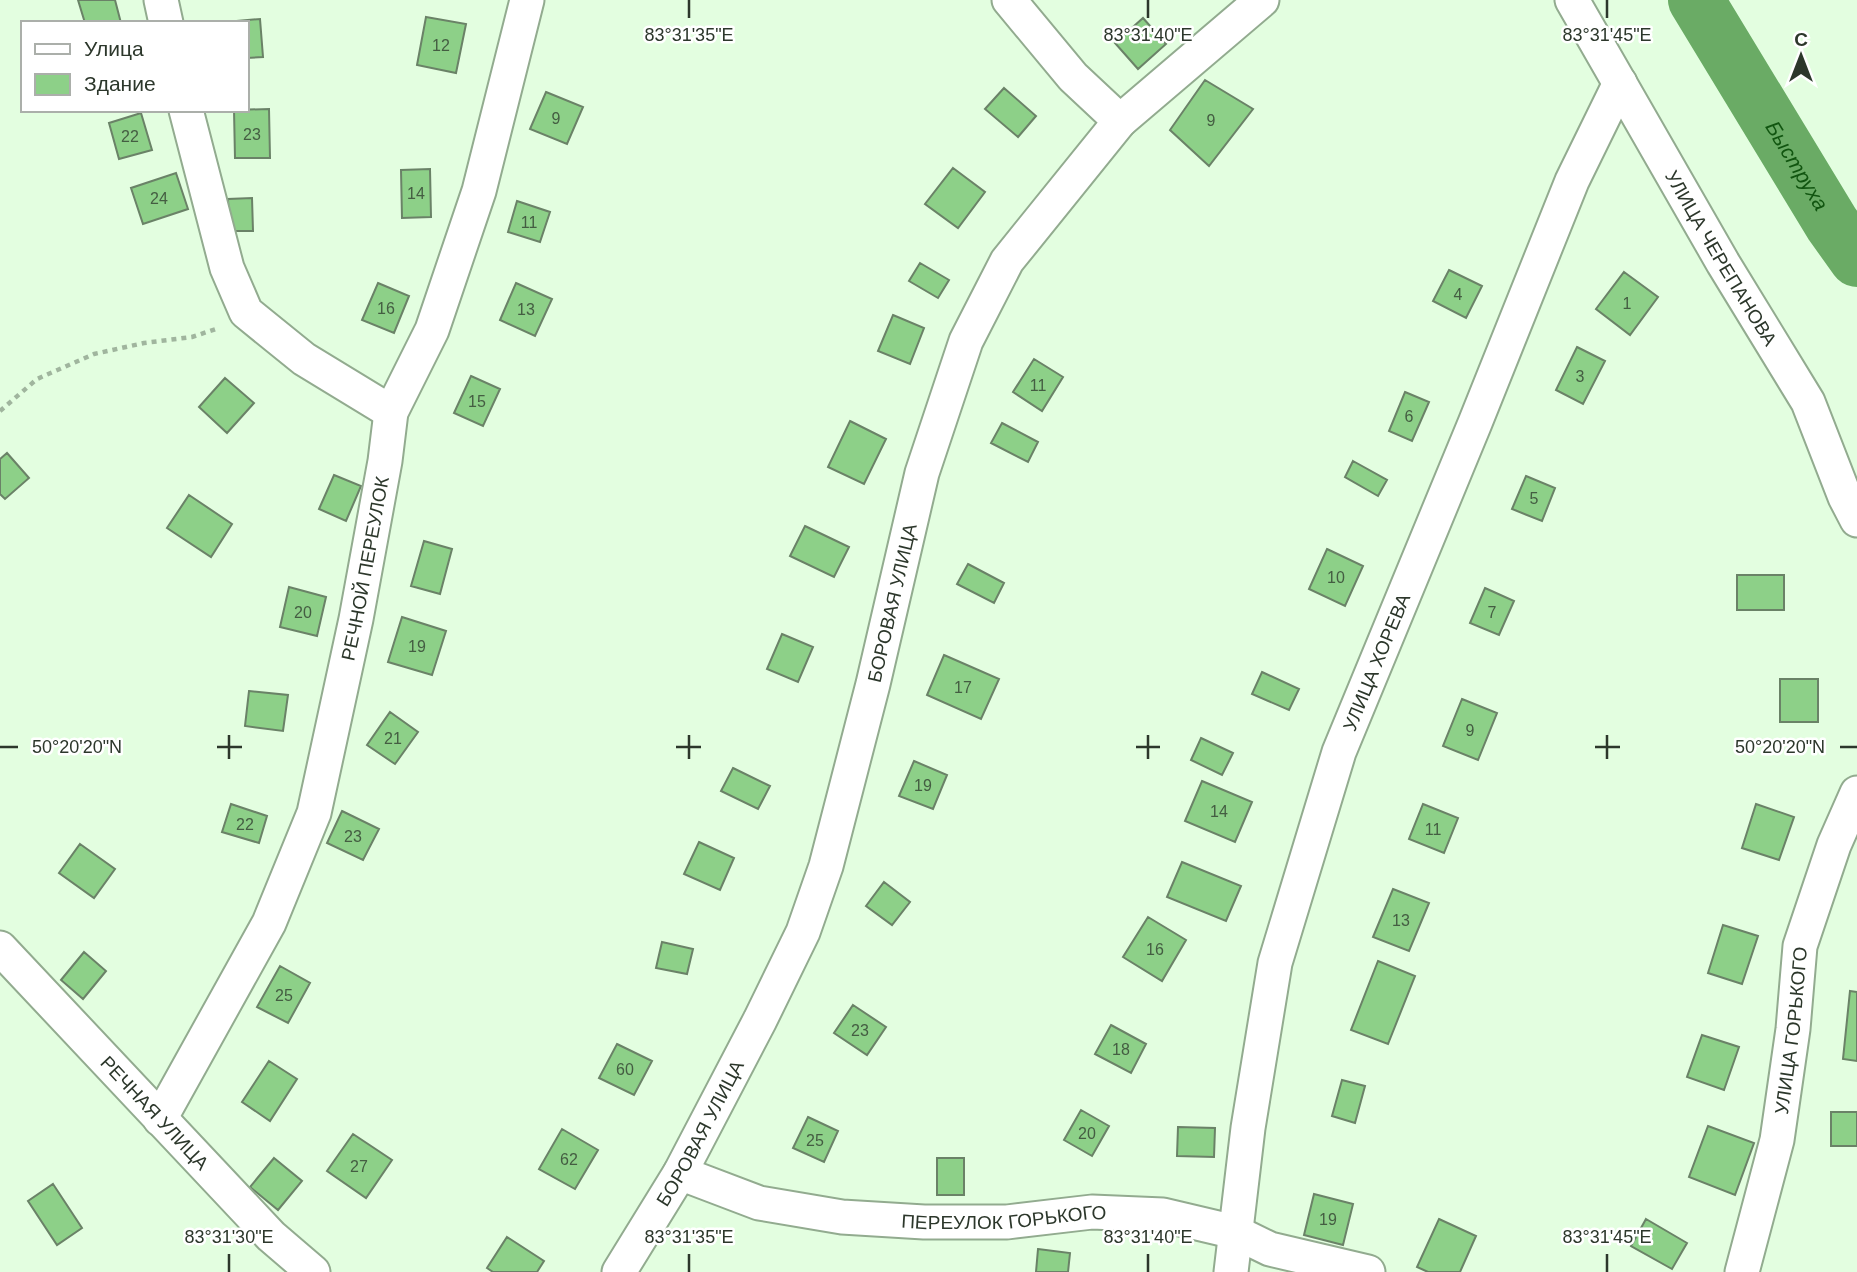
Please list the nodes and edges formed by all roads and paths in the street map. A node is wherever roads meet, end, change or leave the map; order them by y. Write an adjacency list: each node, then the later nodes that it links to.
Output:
1 (161, 0): 6 (street)
2 (527, 0): 12 (street, РЕЧНОЙ ПЕРЕУЛОК)
3 (1009, 0): 9 (street)
4 (1262, 0): 9 (street, БОРОВАЯ УЛИЦА)
5 (1572, 0): 7 (street, УЛИЦА ЧЕРЕПАНОВА)
6 (166, 21)
7 (1620, 83): 13 (street, УЛИЦА ЧЕРЕПАНОВА); 18 (street, УЛИЦА ХОРЕВА)
8 (187, 112): 10 (street)
9 (1120, 121): 17 (street, БОРОВАЯ УЛИЦА)
10 (246, 312): 11 (path); 12 (street)
11 (0, 411)
12 (391, 412): 16 (street, РЕЧНОЙ ПЕРЕУЛОК)
13 (1857, 520)
14 (1857, 793): 23 (street, УЛИЦА ГОРЬКОГО)
15 (0, 948): 16 (street, РЕЧНАЯ УЛИЦА)
16 (160, 1119): 19 (street, РЕЧНАЯ УЛИЦА)
17 (680, 1173): 18 (street, ПЕРЕУЛОК ГОРЬКОГО); 20 (street, БОРОВАЯ УЛИЦА)
18 (1236, 1232): 21 (street, УЛИЦА ХОРЕВА); 22 (street, ПЕРЕУЛОК ГОРЬКОГО)
19 (313, 1272)
20 (620, 1272)
21 (1231, 1272)
22 (1368, 1272)
23 (1742, 1272)

